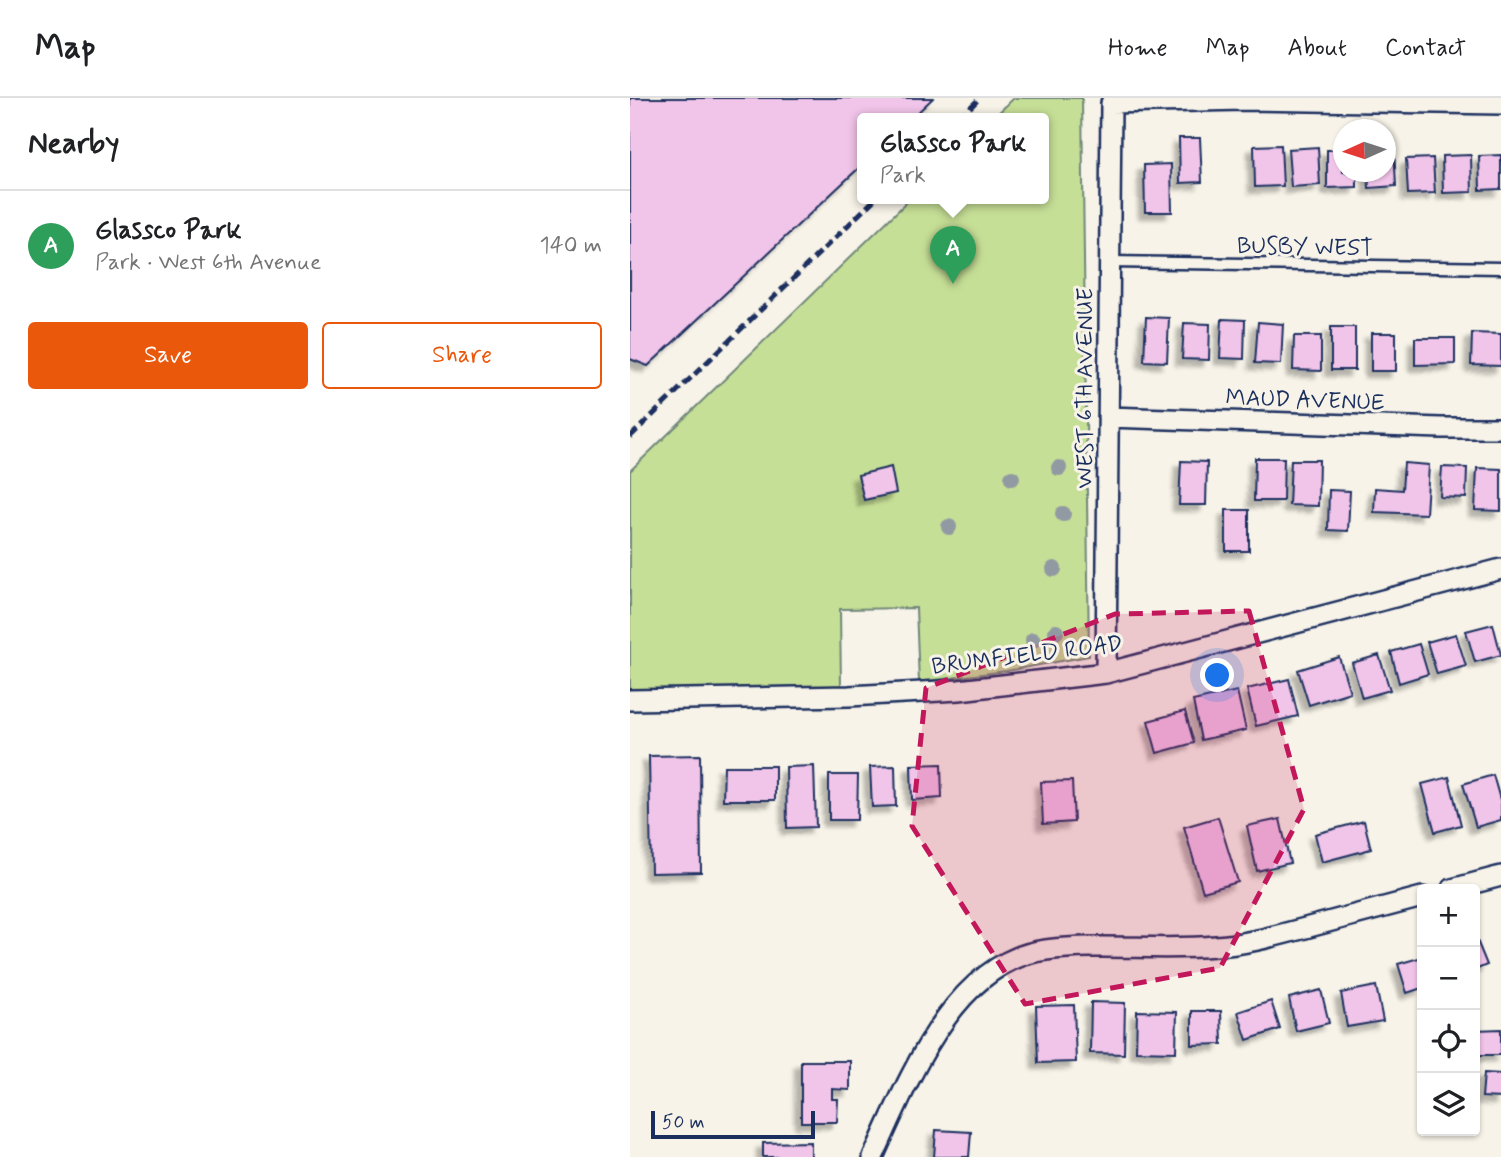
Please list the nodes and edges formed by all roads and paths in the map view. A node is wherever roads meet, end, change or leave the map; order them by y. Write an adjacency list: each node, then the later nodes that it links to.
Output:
1 (1111, 100): 2 (street); 3 (street, WEST 6TH AVENUE)
2 (1501, 104)
3 (1109, 262): 4 (lane, BUSBY WEST); 5 (street, WEST 6TH AVENUE)
4 (1501, 268)
5 (1108, 417): 6 (street, MAUD AVENUE); 8 (street, WEST 6TH AVENUE)
6 (1501, 428)
7 (1501, 569): 8 (street, BRUMFIELD ROAD)
8 (1106, 673): 9 (street, BRUMFIELD ROAD)
9 (630, 699)
10 (1501, 876): 11 (street)
11 (1471, 884)
12 (1417, 898): 13 (street)
13 (873, 1157)

